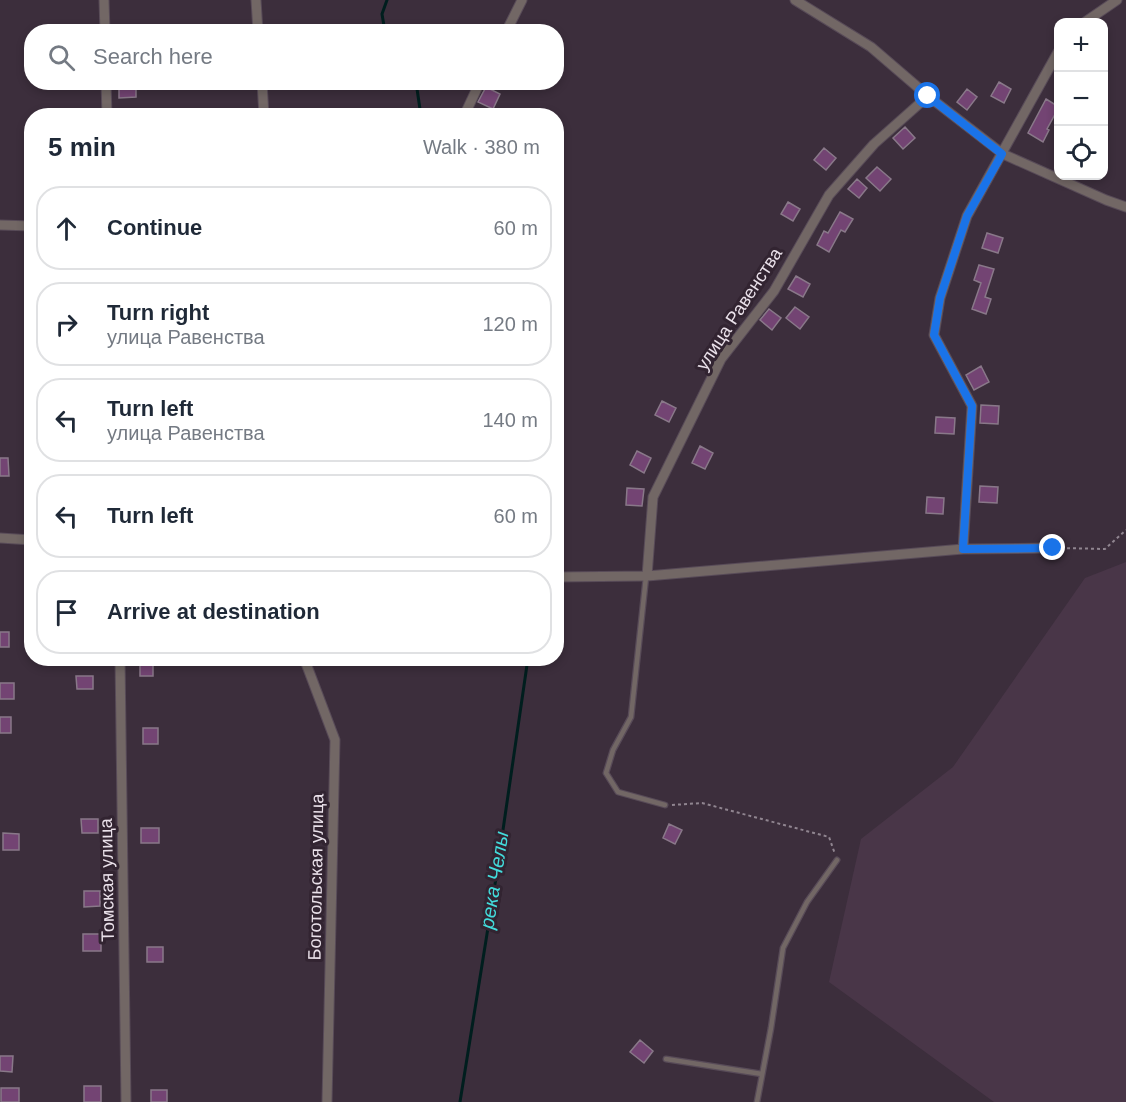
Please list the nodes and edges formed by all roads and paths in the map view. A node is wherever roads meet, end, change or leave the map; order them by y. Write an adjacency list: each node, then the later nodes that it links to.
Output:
1 (104, 0): 7 (street)
2 (256, 0): 8 (street)
3 (522, 0): 9 (street)
4 (795, 0): 14 (street)
5 (1117, 0): 6 (street)
6 (1091, 18)
7 (105, 24)
8 (258, 24)
9 (510, 24)
10 (1054, 61): 18 (street)
11 (106, 90): 15 (street)
12 (262, 90): 16 (street)
13 (476, 90): 17 (street)
14 (928, 96): 18 (street); 27 (street, улица Равенства)
15 (107, 108)
16 (264, 108)
17 (468, 108)
18 (1002, 154): 19 (street); 26 (street)
19 (1126, 207)
20 (0, 225): 21 (street)
21 (24, 226)
22 (1126, 530): 25 (path)
23 (0, 538): 24 (street)
24 (24, 540)
25 (1053, 548): 26 (street)
26 (963, 549): 27 (street)
27 (647, 576): 28 (street); 31 (lane)
28 (564, 578)
29 (120, 666): 35 (street, Томская улица)
30 (307, 666): 36 (street, Боготольская улица)
31 (665, 805): 32 (path)
32 (837, 860): 34 (lane)
33 (666, 1059): 34 (lane)
34 (762, 1074): 37 (lane)
35 (126, 1102)
36 (327, 1102)
37 (757, 1102)

